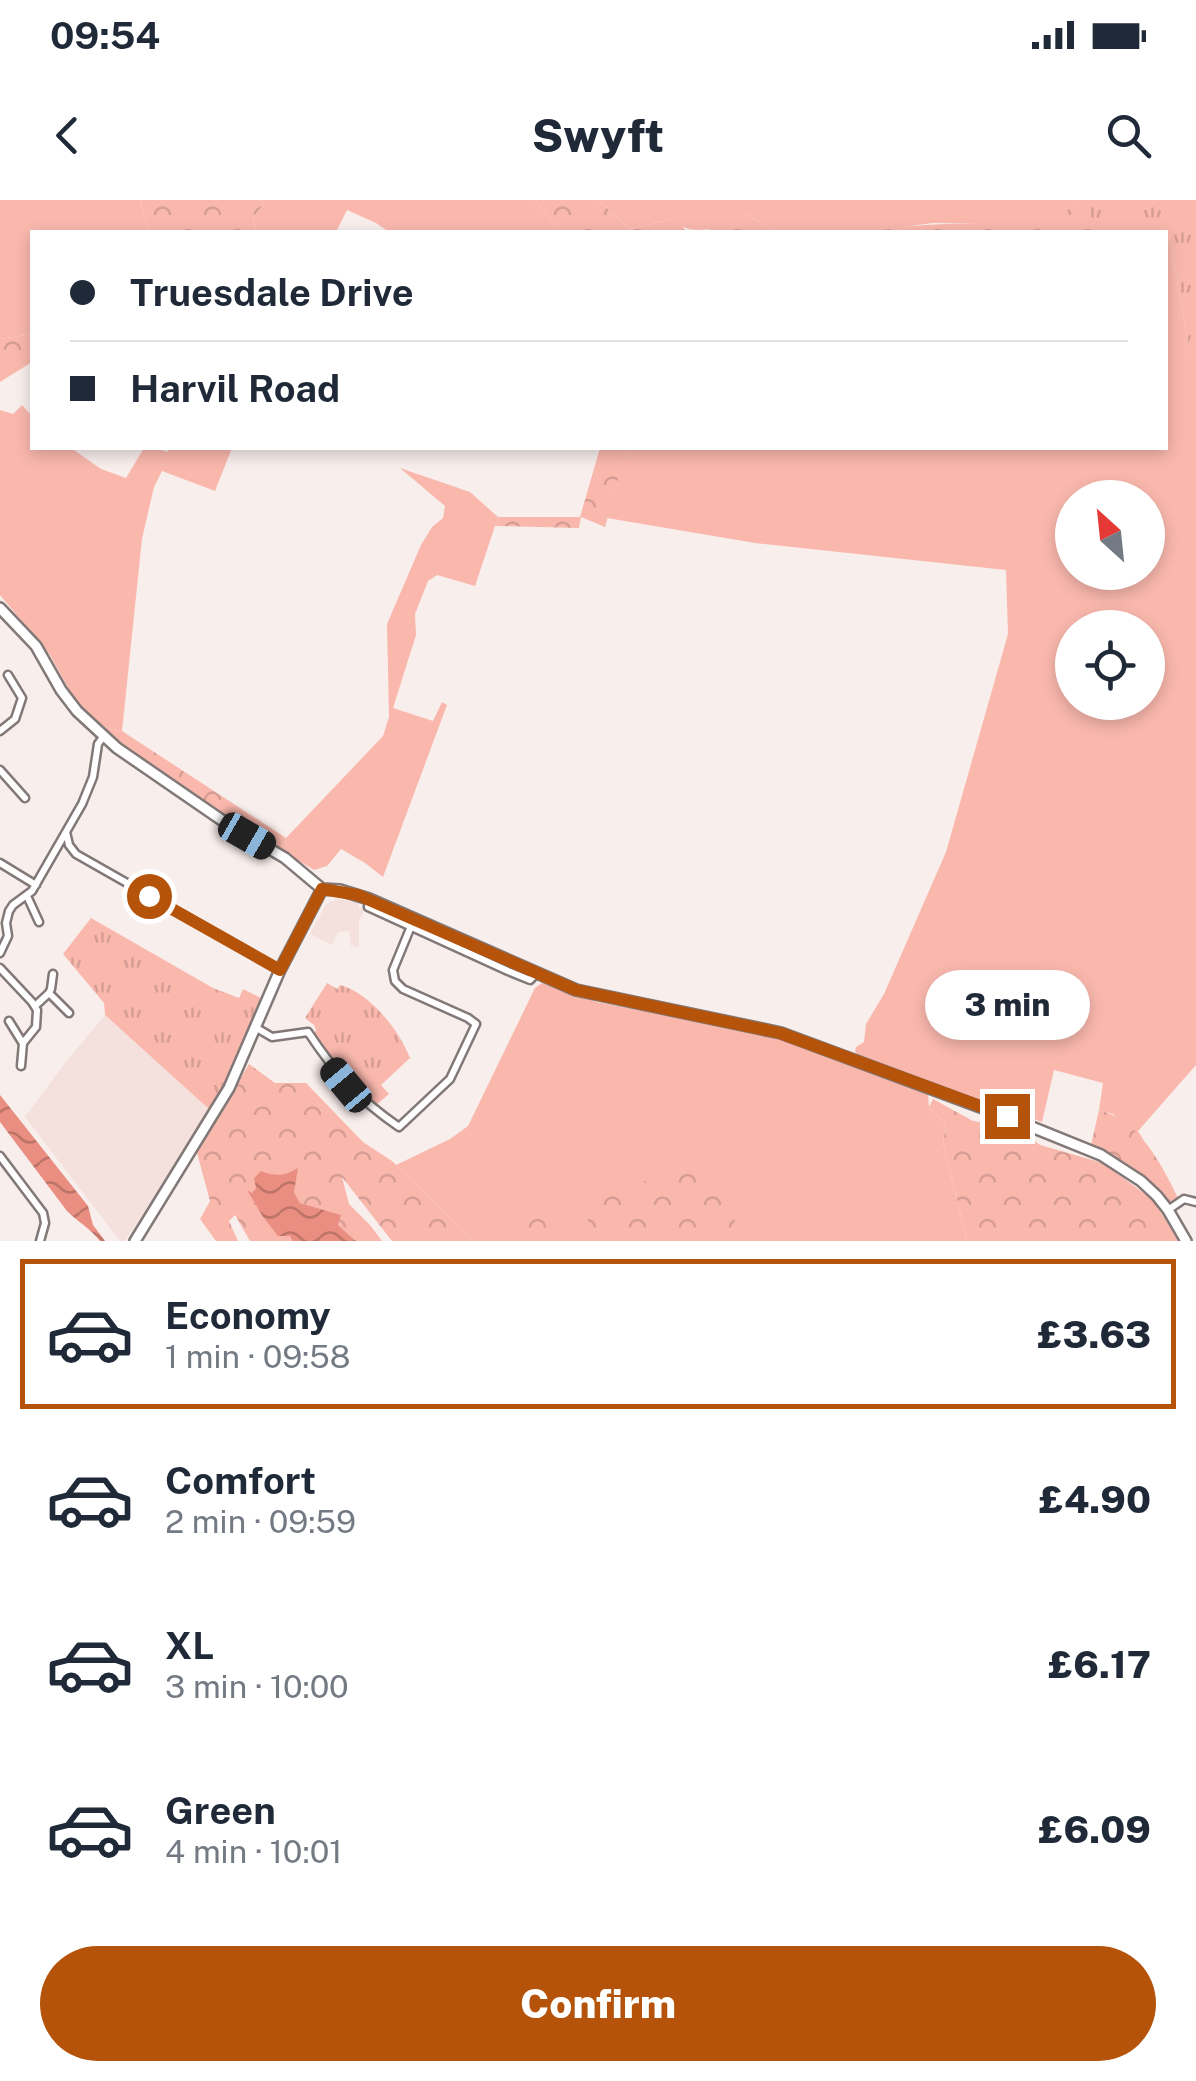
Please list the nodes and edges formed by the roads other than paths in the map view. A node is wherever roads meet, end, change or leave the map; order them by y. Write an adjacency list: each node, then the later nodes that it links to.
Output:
1 (0, 608): 4 (street)
2 (8, 676): 3 (street)
3 (0, 731)
4 (103, 736): 7 (street); 12 (street)
5 (0, 770): 6 (street)
6 (25, 798)
7 (66, 832): 8 (street); 9 (street)
8 (73, 852): 9 (street); 20 (street)
9 (51, 856): 11 (street)
10 (0, 863): 11 (street)
11 (36, 885): 13 (street)
12 (322, 889): 17 (street); 20 (street)
13 (27, 896): 15 (street); 16 (street)
14 (0, 908): 15 (street)
15 (9, 911): 18 (street)
16 (38, 922)
17 (413, 923): 26 (street); 31 (street)
18 (0, 953)
19 (0, 968): 23 (street)
20 (280, 970): 26 (street)
21 (53, 974): 22 (street)
22 (48, 993): 23 (street); 24 (street)
23 (35, 1006): 27 (street)
24 (69, 1013)
25 (9, 1021): 27 (street)
26 (255, 1026): 33 (street)
27 (23, 1044): 28 (street)
28 (21, 1066)
29 (0, 1156): 32 (street)
30 (1196, 1202): 31 (street)
31 (1168, 1210): 34 (street)
32 (40, 1241)
33 (134, 1241)
34 (1186, 1241)

